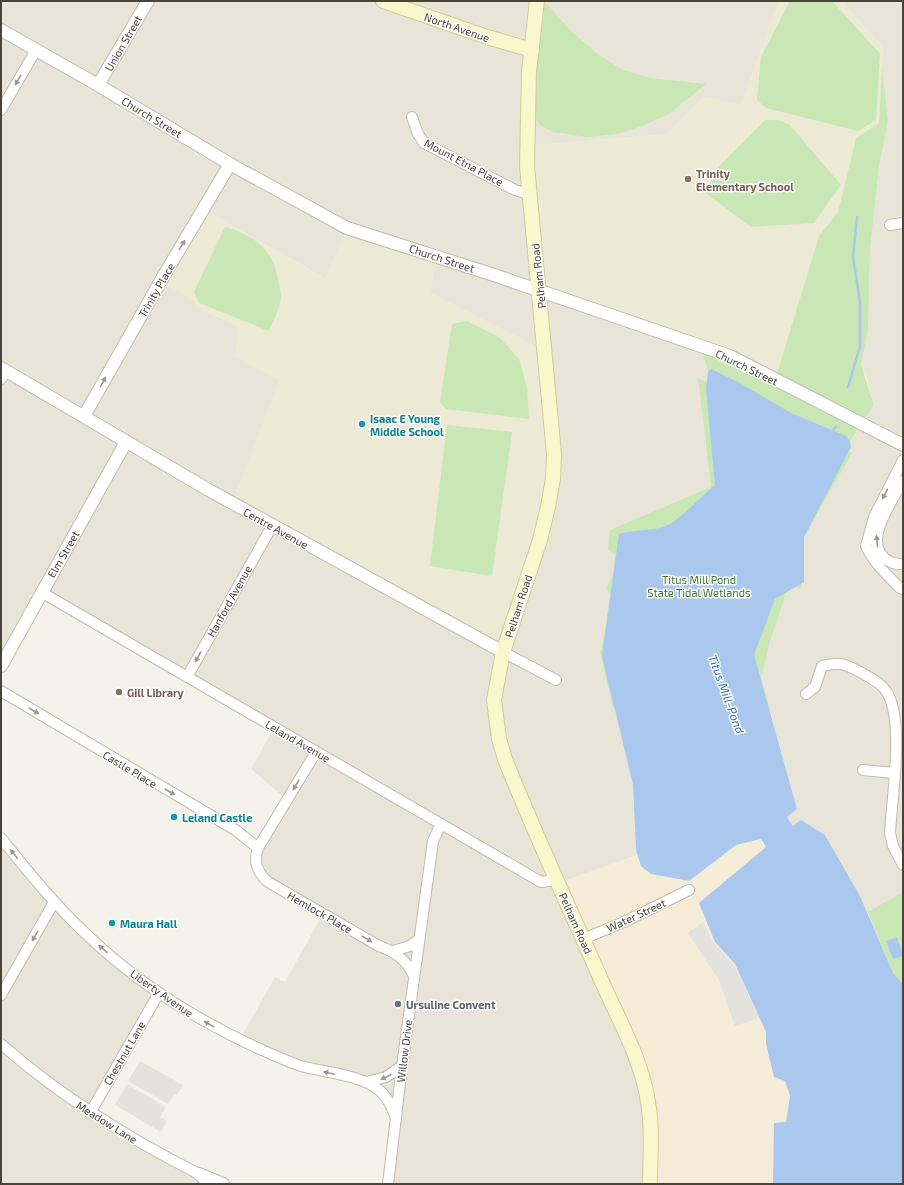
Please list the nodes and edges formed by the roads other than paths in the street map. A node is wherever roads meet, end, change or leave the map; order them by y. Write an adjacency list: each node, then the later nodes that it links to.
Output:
1 (148, 1): 7 (street, Union Street)
2 (383, 1): 6 (main road, North Avenue)
3 (537, 1): 6 (main road, Pelham Road)
4 (1, 30): 5 (street, Church Street)
5 (36, 50): 7 (street, Church Street); 8 (street, one-way to 8)
6 (532, 50): 11 (main road, Pelham Road)
7 (98, 85): 10 (street, Church Street)
8 (1, 110)
9 (412, 117): 11 (street, Mount Etna Place)
10 (230, 164): 14 (street, Church Street); 16 (street, Trinity Place, one-way to 10)
11 (530, 194): 14 (main road, Pelham Road)
12 (903, 224): 13 (street)
13 (890, 225)
14 (540, 291): 18 (street, Church Street); 25 (main road, Pelham Road)
15 (3, 372): 16 (street, Centre Avenue)
16 (84, 416): 17 (street, Centre Avenue)
17 (126, 442): 21 (street, Centre Avenue); 24 (street, Elm Street)
18 (903, 445)
19 (903, 460): 23 (street, one-way to 23)
20 (903, 482): 22 (street, one-way to 20)
21 (272, 526): 25 (street, Centre Avenue); 27 (street, Hanford Avenue, one-way to 27)
22 (903, 564)
23 (903, 588)
24 (41, 592): 26 (street, Elm Street); 27 (street, Leland Avenue)
25 (504, 652): 28 (street, Centre Avenue); 39 (main road, Pelham Road)
26 (1, 666)
27 (187, 677): 31 (street, Leland Avenue)
28 (556, 680)
29 (1, 691): 37 (street, Castle Place, one-way to 37)
30 (806, 694): 32 (street)
31 (316, 752): 35 (street, Leland Avenue); 37 (street, one-way to 37)
32 (900, 753): 34 (street)
33 (864, 770): 34 (street)
34 (894, 773): 38 (street)
35 (441, 824): 39 (street, Leland Avenue); 42 (street, Willow Drive)
36 (1, 838): 41 (street, Liberty Avenue, one-way to 36)
37 (258, 848): 44 (street, Hemlock Place, one-way to 44)
38 (903, 865)
39 (557, 880): 43 (main road, Pelham Road)
40 (689, 890): 43 (street, Water Street)
41 (54, 902): 46 (street, Liberty Avenue, one-way to 41); 47 (street, one-way to 47)
42 (419, 939): 44 (street); 45 (street, Willow Drive)
43 (583, 939): 57 (main road, Pelham Road)
44 (393, 951): 45 (street, Hemlock Place)
45 (414, 976): 49 (street, Willow Drive)
46 (159, 993): 50 (street, Liberty Avenue, one-way to 46); 51 (street, Chestnut Lane)
47 (1, 996)
48 (1, 1044): 51 (street, Meadow Lane)
49 (402, 1066): 50 (street, Liberty Avenue, one-way to 50); 52 (street, Willow Drive)
50 (367, 1082): 52 (street, Liberty Avenue)
51 (90, 1113): 53 (street, Meadow Lane)
52 (396, 1118): 56 (street, Willow Drive)
53 (199, 1174): 54 (street); 55 (street, Meadow Lane)
54 (207, 1184)
55 (222, 1184)
56 (388, 1184)
57 (650, 1184)

